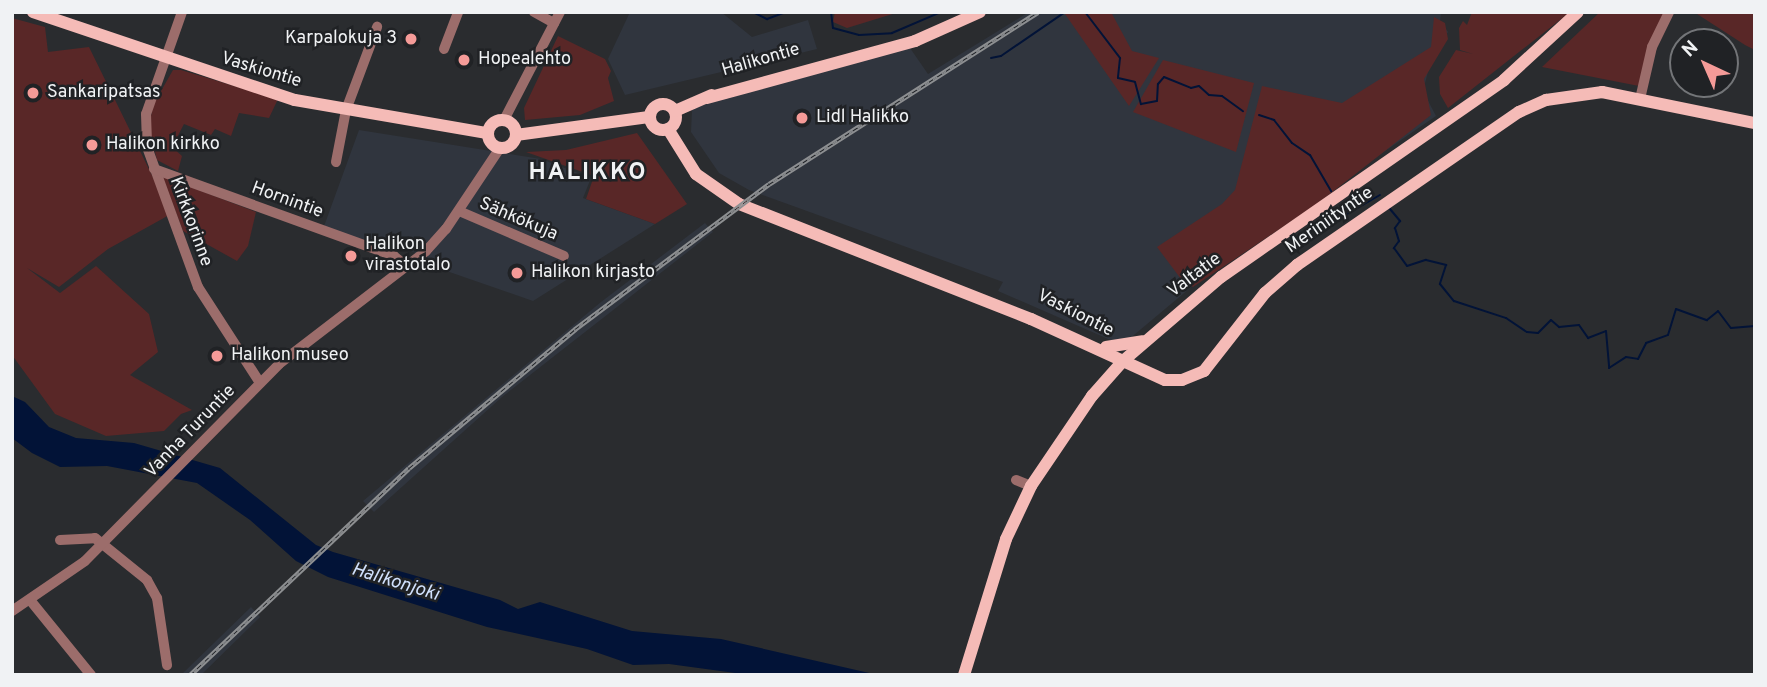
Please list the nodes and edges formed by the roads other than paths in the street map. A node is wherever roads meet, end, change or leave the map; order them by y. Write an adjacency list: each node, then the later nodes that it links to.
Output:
1 (33, 12): 12 (main road, Vaskiontie)
2 (182, 12): 12 (street, Kirkkorinne)
3 (457, 12): 11 (street)
4 (534, 12): 9 (street)
5 (560, 12): 9 (street)
6 (980, 12): 15 (main road, Halikontie)
7 (1578, 12): 29 (main road, Valtatie)
8 (1669, 12): 13 (street)
9 (554, 23): 17 (street)
10 (377, 27): 14 (street)
11 (444, 49)
12 (167, 58): 14 (main road, Vaskiontie); 24 (street, Kirkkorinne)
13 (1640, 99): 18 (main road, Meriniityntie); 31 (main road, Meriniityntie)
14 (346, 110): 20 (main road, Vaskiontie); 23 (street)
15 (675, 111): 16 (main road); 19 (main road)
16 (649, 117): 19 (main road); 21 (main road)
17 (504, 120): 20 (main road); 21 (main road)
18 (1755, 123)
19 (668, 129): 26 (main road, Vaskiontie)
20 (487, 133): 22 (main road)
21 (516, 135): 22 (main road)
22 (500, 148): 25 (street, Vanha Turuntie)
23 (336, 162)
24 (154, 169): 28 (street, Hornintie); 32 (street, Kirkkorinne)
25 (459, 211): 27 (street, Sähkökuja); 28 (street, Vanha Turuntie)
26 (850, 247): 30 (main road, Vaskiontie); 31 (main road, Vaskiontie)
27 (564, 257)
28 (407, 267): 32 (street, Vanha Turuntie)
29 (1143, 341): 30 (main road); 31 (main road, Valtatie)
30 (1106, 347): 31 (main road, Vaskiontie)
31 (1122, 361): 34 (main road, Valtatie)
32 (260, 383): 36 (street, Vanha Turuntie)
33 (1016, 480): 34 (street)
34 (1031, 486): 41 (main road, Valtatie)
35 (60, 540): 36 (street)
36 (101, 546): 37 (street, Vanha Turuntie); 39 (street)
37 (30, 600): 38 (street, Vanha Turuntie); 40 (street)
38 (12, 611)
39 (167, 665)
40 (91, 675)
41 (964, 675)

